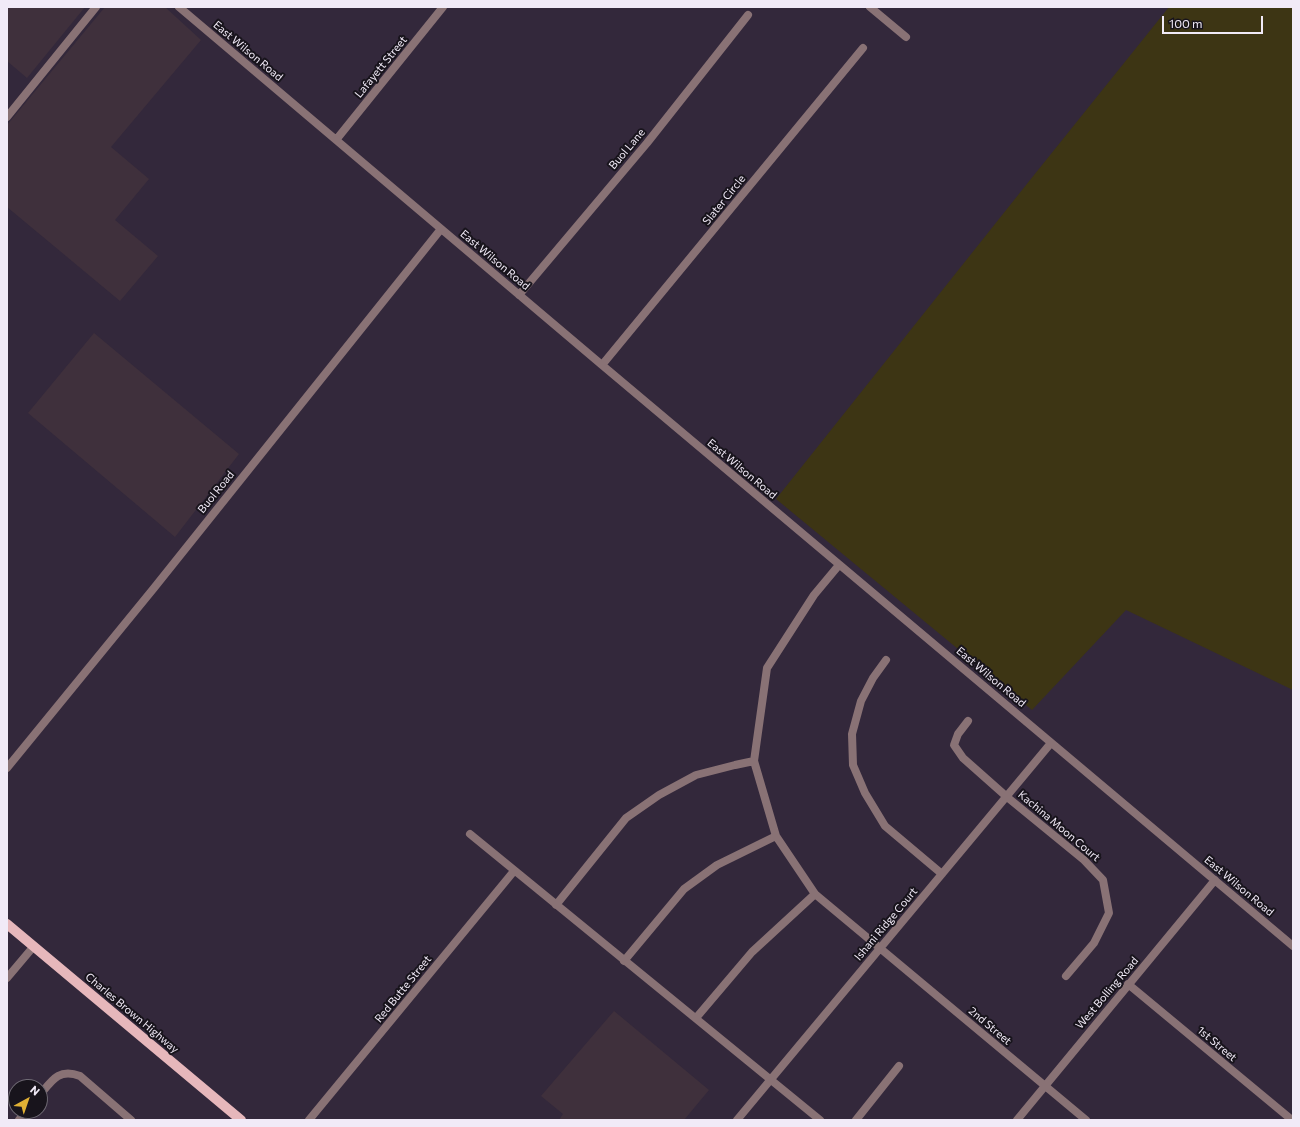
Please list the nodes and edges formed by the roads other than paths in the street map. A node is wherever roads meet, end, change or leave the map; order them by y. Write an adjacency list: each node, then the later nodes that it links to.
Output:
1 (96, 7): 8 (street)
2 (179, 7): 9 (street, East Wilson Road)
3 (443, 7): 9 (street, Lafayett Street)
4 (870, 7): 6 (street)
5 (748, 15): 11 (street, Buol Lane)
6 (906, 37)
7 (862, 48): 12 (street, Slater Circle)
8 (7, 117)
9 (336, 140): 10 (street, East Wilson Road)
10 (441, 229): 11 (street, East Wilson Road); 18 (street, Buol Road)
11 (520, 295): 12 (street, East Wilson Road)
12 (602, 366): 13 (street, East Wilson Road)
13 (839, 565): 16 (street, East Wilson Road); 17 (street)
14 (886, 660): 23 (street)
15 (968, 721): 19 (street, Kachina Moon Court)
16 (1052, 743): 19 (street, Ishani Ridge Court); 24 (street, East Wilson Road)
17 (754, 762): 21 (street, 2nd Street); 26 (street)
18 (7, 768)
19 (1007, 797): 23 (street, Ishani Ridge Court); 32 (street, Kachina Moon Court)
20 (470, 834): 22 (street)
21 (776, 836): 25 (street, 2nd Street); 31 (street)
22 (514, 871): 26 (street); 42 (street, Red Butte Street)
23 (942, 874): 30 (street, Ishani Ridge Court)
24 (1215, 880): 29 (street, East Wilson Road); 34 (street, West Bolling Road)
25 (815, 894): 30 (street, 2nd Street); 35 (street)
26 (556, 905): 31 (street)
27 (7, 924): 28 (main road, Charles Brown Highway)
28 (34, 946): 33 (street); 41 (main road, Charles Brown Highway)
29 (1293, 946)
30 (880, 949): 37 (street, Ishani Ridge Court); 39 (street, 2nd Street)
31 (624, 961): 35 (street)
32 (1066, 976)
33 (7, 978)
34 (1128, 984): 39 (street, West Bolling Road); 48 (street, 1st Street)
35 (696, 1018): 37 (street)
36 (899, 1066): 45 (street)
37 (771, 1079): 43 (street, Ishani Ridge Court); 44 (street)
38 (48, 1086): 40 (street)
39 (1045, 1086): 46 (street, West Bolling Road); 47 (street, 2nd Street)
40 (131, 1120)
41 (241, 1120)
42 (309, 1120)
43 (737, 1120)
44 (820, 1120)
45 (856, 1120)
46 (1017, 1120)
47 (1086, 1120)
48 (1292, 1120)

